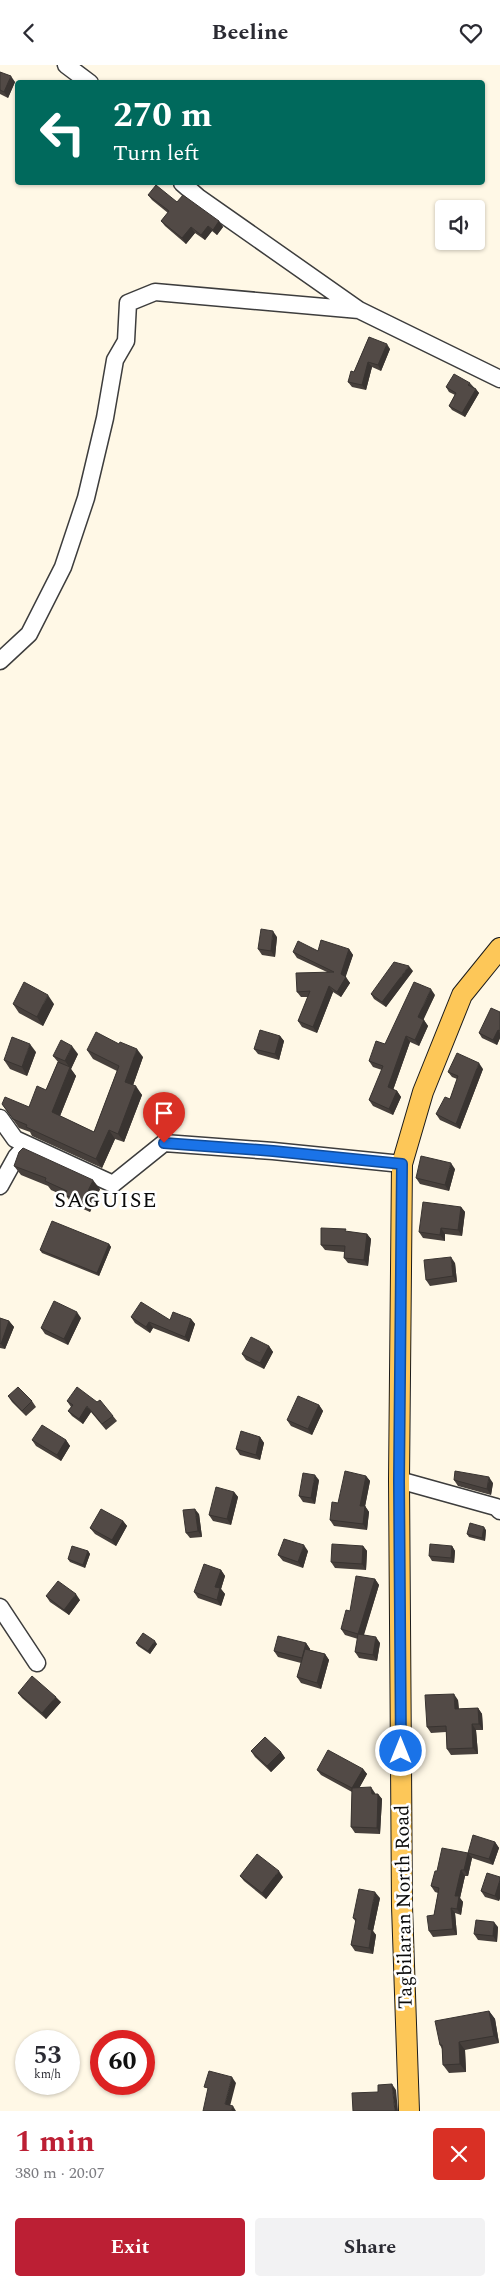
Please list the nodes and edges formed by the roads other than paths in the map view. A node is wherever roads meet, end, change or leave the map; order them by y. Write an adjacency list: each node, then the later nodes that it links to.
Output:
1 (66, 65): 2 (street)
2 (86, 80)
3 (184, 185): 4 (street)
4 (359, 310): 5 (street); 6 (street)
5 (500, 379)
6 (0, 661)
7 (500, 948): 10 (main road, Tagbilaran North Road)
8 (0, 1118): 9 (street)
9 (27, 1145): 10 (street); 11 (street)
10 (402, 1164): 12 (main road, Tagbilaran North Road)
11 (0, 1186)
12 (399, 1481): 13 (street); 16 (main road, Tagbilaran North Road)
13 (500, 1511)
14 (0, 1607): 15 (street)
15 (37, 1663)
16 (409, 2111)

